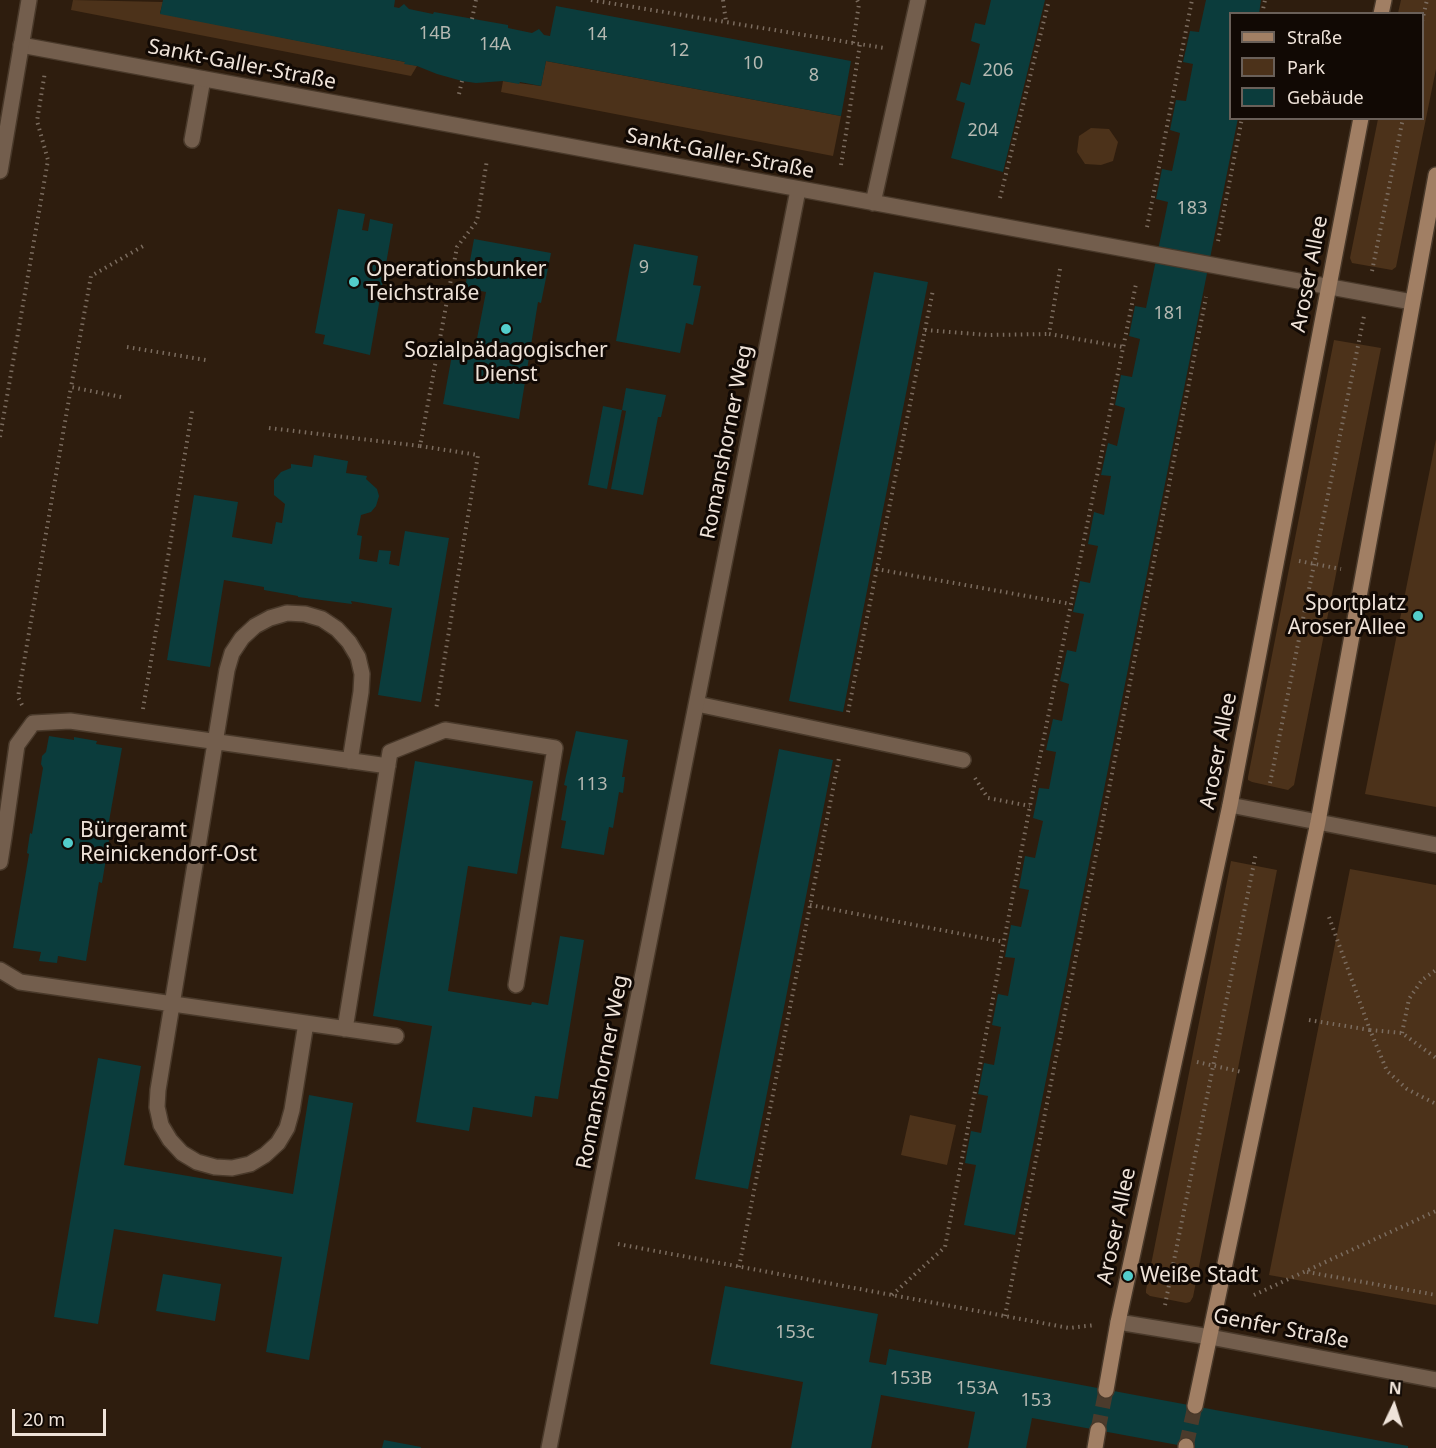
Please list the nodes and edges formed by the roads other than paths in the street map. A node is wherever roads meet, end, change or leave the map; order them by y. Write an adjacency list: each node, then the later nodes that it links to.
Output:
1 (29, 0): 3 (street)
2 (918, 0): 10 (street)
3 (21, 45): 4 (street, Sankt-Galler-Straße); 7 (street)
4 (203, 79): 6 (street); 9 (street, Sankt-Galler-Straße)
5 (1361, 120): 11 (main road, Aroser Allee)
6 (192, 140)
7 (0, 171)
8 (1436, 175): 12 (main road)
9 (798, 190): 10 (street, Sankt-Galler-Straße); 13 (street, Romanshorner Weg)
10 (873, 203): 11 (street, Sankt-Galler-Straße)
11 (1328, 288): 12 (street, Sankt-Galler-Straße); 18 (main road, Aroser Allee)
12 (1412, 302): 19 (main road)
13 (698, 704): 15 (street); 35 (street, Romanshorner Weg)
14 (215, 741): 16 (street); 16 (street); 20 (street); 25 (street)
15 (963, 760)
16 (350, 761): 17 (street)
17 (388, 766): 24 (street); 27 (street)
18 (1230, 805): 19 (street); 29 (main road, Aroser Allee)
19 (1318, 822): 21 (street); 30 (main road)
20 (2, 837): 22 (street)
21 (1436, 844)
22 (0, 862)
23 (0, 970): 25 (street)
24 (516, 985)
25 (171, 1004): 26 (street); 26 (street)
26 (306, 1023): 27 (street)
27 (345, 1029): 28 (street)
28 (396, 1036)
29 (1118, 1322): 30 (street, Genfer Straße); 32 (main road, Aroser Allee)
30 (1210, 1337): 31 (street, Genfer Straße); 33 (main road)
31 (1436, 1380)
32 (1106, 1390)
33 (1195, 1406)
34 (1098, 1430): 36 (main road)
35 (549, 1448)
36 (1095, 1448)

